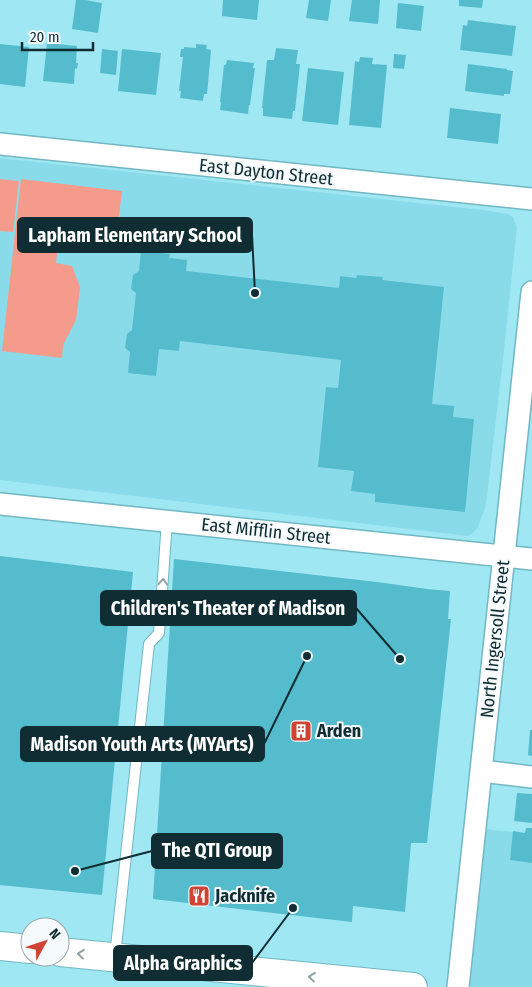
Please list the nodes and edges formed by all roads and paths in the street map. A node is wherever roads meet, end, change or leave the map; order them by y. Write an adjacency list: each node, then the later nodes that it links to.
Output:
1 (0, 144): 2 (street, East Dayton Street)
2 (532, 199)
3 (532, 292): 6 (street, North Ingersoll Street)
4 (0, 504): 5 (street, East Mifflin Street)
5 (167, 521): 6 (street, East Mifflin Street); 13 (lane, one-way to 5)
6 (504, 556): 7 (street, East Mifflin Street); 8 (street, North Ingersoll Street)
7 (532, 559)
8 (481, 771): 9 (street); 15 (street, North Ingersoll Street)
9 (532, 777)
10 (0, 946): 11 (main road)
11 (20, 948)
12 (70, 953): 13 (main road, one-way to 12)
13 (115, 957): 14 (main road, one-way to 13)
14 (413, 987)
15 (458, 987)

